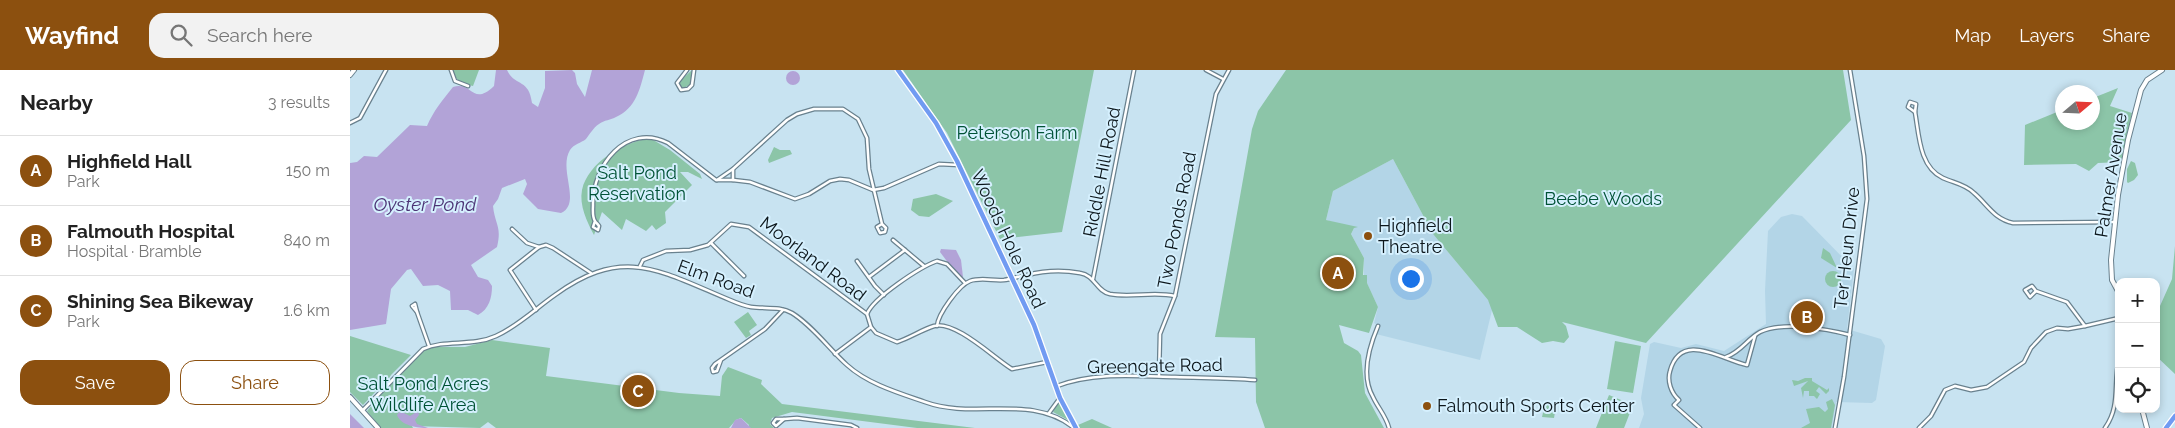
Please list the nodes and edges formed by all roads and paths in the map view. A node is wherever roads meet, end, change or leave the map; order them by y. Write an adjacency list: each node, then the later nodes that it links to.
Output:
1 (354, 70): 12 (main road)
2 (386, 70): 16 (street)
3 (451, 70): 14 (street)
4 (687, 70): 5 (street)
5 (694, 70)
6 (898, 70): 17 (highway, Woods Hole Road)
7 (1134, 70): 37 (street, Riddle Hill Road)
8 (1206, 70): 13 (street)
9 (1229, 70): 13 (street, Two Ponds Road)
10 (1850, 70): 52 (street, Ter Heun Drive)
11 (2160, 70): 23 (main road, Palmer Avenue)
12 (350, 75)
13 (1223, 79): 42 (street, Two Ponds Road)
14 (468, 86)
15 (1915, 112): 15 (street); 23 (street)
16 (350, 123)
17 (959, 166): 21 (street); 36 (highway, Woods Hole Road)
18 (733, 170): 19 (street); 20 (street); 21 (street)
19 (716, 180): 20 (street); 22 (street)
20 (733, 180): 21 (street)
21 (873, 190): 24 (street)
22 (595, 221)
23 (2116, 222): 39 (main road, Palmer Avenue)
24 (882, 224)
25 (512, 229): 28 (street)
26 (893, 240): 29 (street)
27 (711, 243): 31 (street, Moorland Road); 34 (street); 46 (street, Moorland Road)
28 (539, 247): 33 (street); 43 (street)
29 (905, 250): 32 (street); 35 (street)
30 (857, 261): 35 (street)
31 (640, 266): 33 (street, Elm Road); 44 (street, Elm Road)
32 (925, 267): 38 (street); 41 (street)
33 (591, 273): 43 (street, Elm Road)
34 (744, 276)
35 (869, 277): 41 (street)
36 (1013, 279): 37 (street); 38 (street); 58 (highway, Woods Hole Road)
37 (1093, 279): 42 (street)
38 (965, 283): 48 (street)
39 (2115, 284)
40 (2036, 291): 40 (street); 50 (street)
41 (885, 295): 46 (street)
42 (1175, 296): 60 (street, Two Ponds Road)
43 (536, 310): 54 (street, Elm Road)
44 (783, 310): 55 (street, Elm Road); 57 (street)
45 (416, 312): 54 (street)
46 (867, 314): 51 (street, Moorland Road)
47 (2115, 319): 50 (street)
48 (937, 326): 51 (street); 58 (street)
49 (1378, 326): 74 (street)
50 (2085, 326): 77 (street)
51 (871, 327): 55 (street, Moorland Road)
52 (1850, 334): 53 (street); 76 (street, Ter Heun Drive)
53 (1755, 336): 56 (street); 56 (street)
54 (429, 346): 65 (street)
55 (835, 354): 66 (street, Elm Road)
56 (1725, 358): 75 (street)
57 (721, 360): 57 (street)
58 (1047, 362): 62 (highway, Woods Hole Road)
59 (2119, 368): 78 (street)
60 (1159, 376): 61 (street, Greengate Road); 62 (street, Greengate Road)
61 (1255, 380)
62 (1055, 386): 64 (highway, Woods Hole Road)
63 (350, 397): 65 (main road)
64 (1060, 398): 66 (street); 73 (highway, Woods Hole Road)
65 (363, 410): 71 (main road)
66 (1050, 413): 73 (street, Elm Road)
67 (2144, 413): 70 (main road)
68 (2175, 416): 79 (highway)
69 (784, 419): 72 (street)
70 (2146, 427)
71 (378, 428)
72 (857, 428)
73 (1075, 428)
74 (1389, 428)
75 (1700, 428)
76 (1835, 428)
77 (1919, 428)
78 (2106, 428)
79 (2166, 428)

